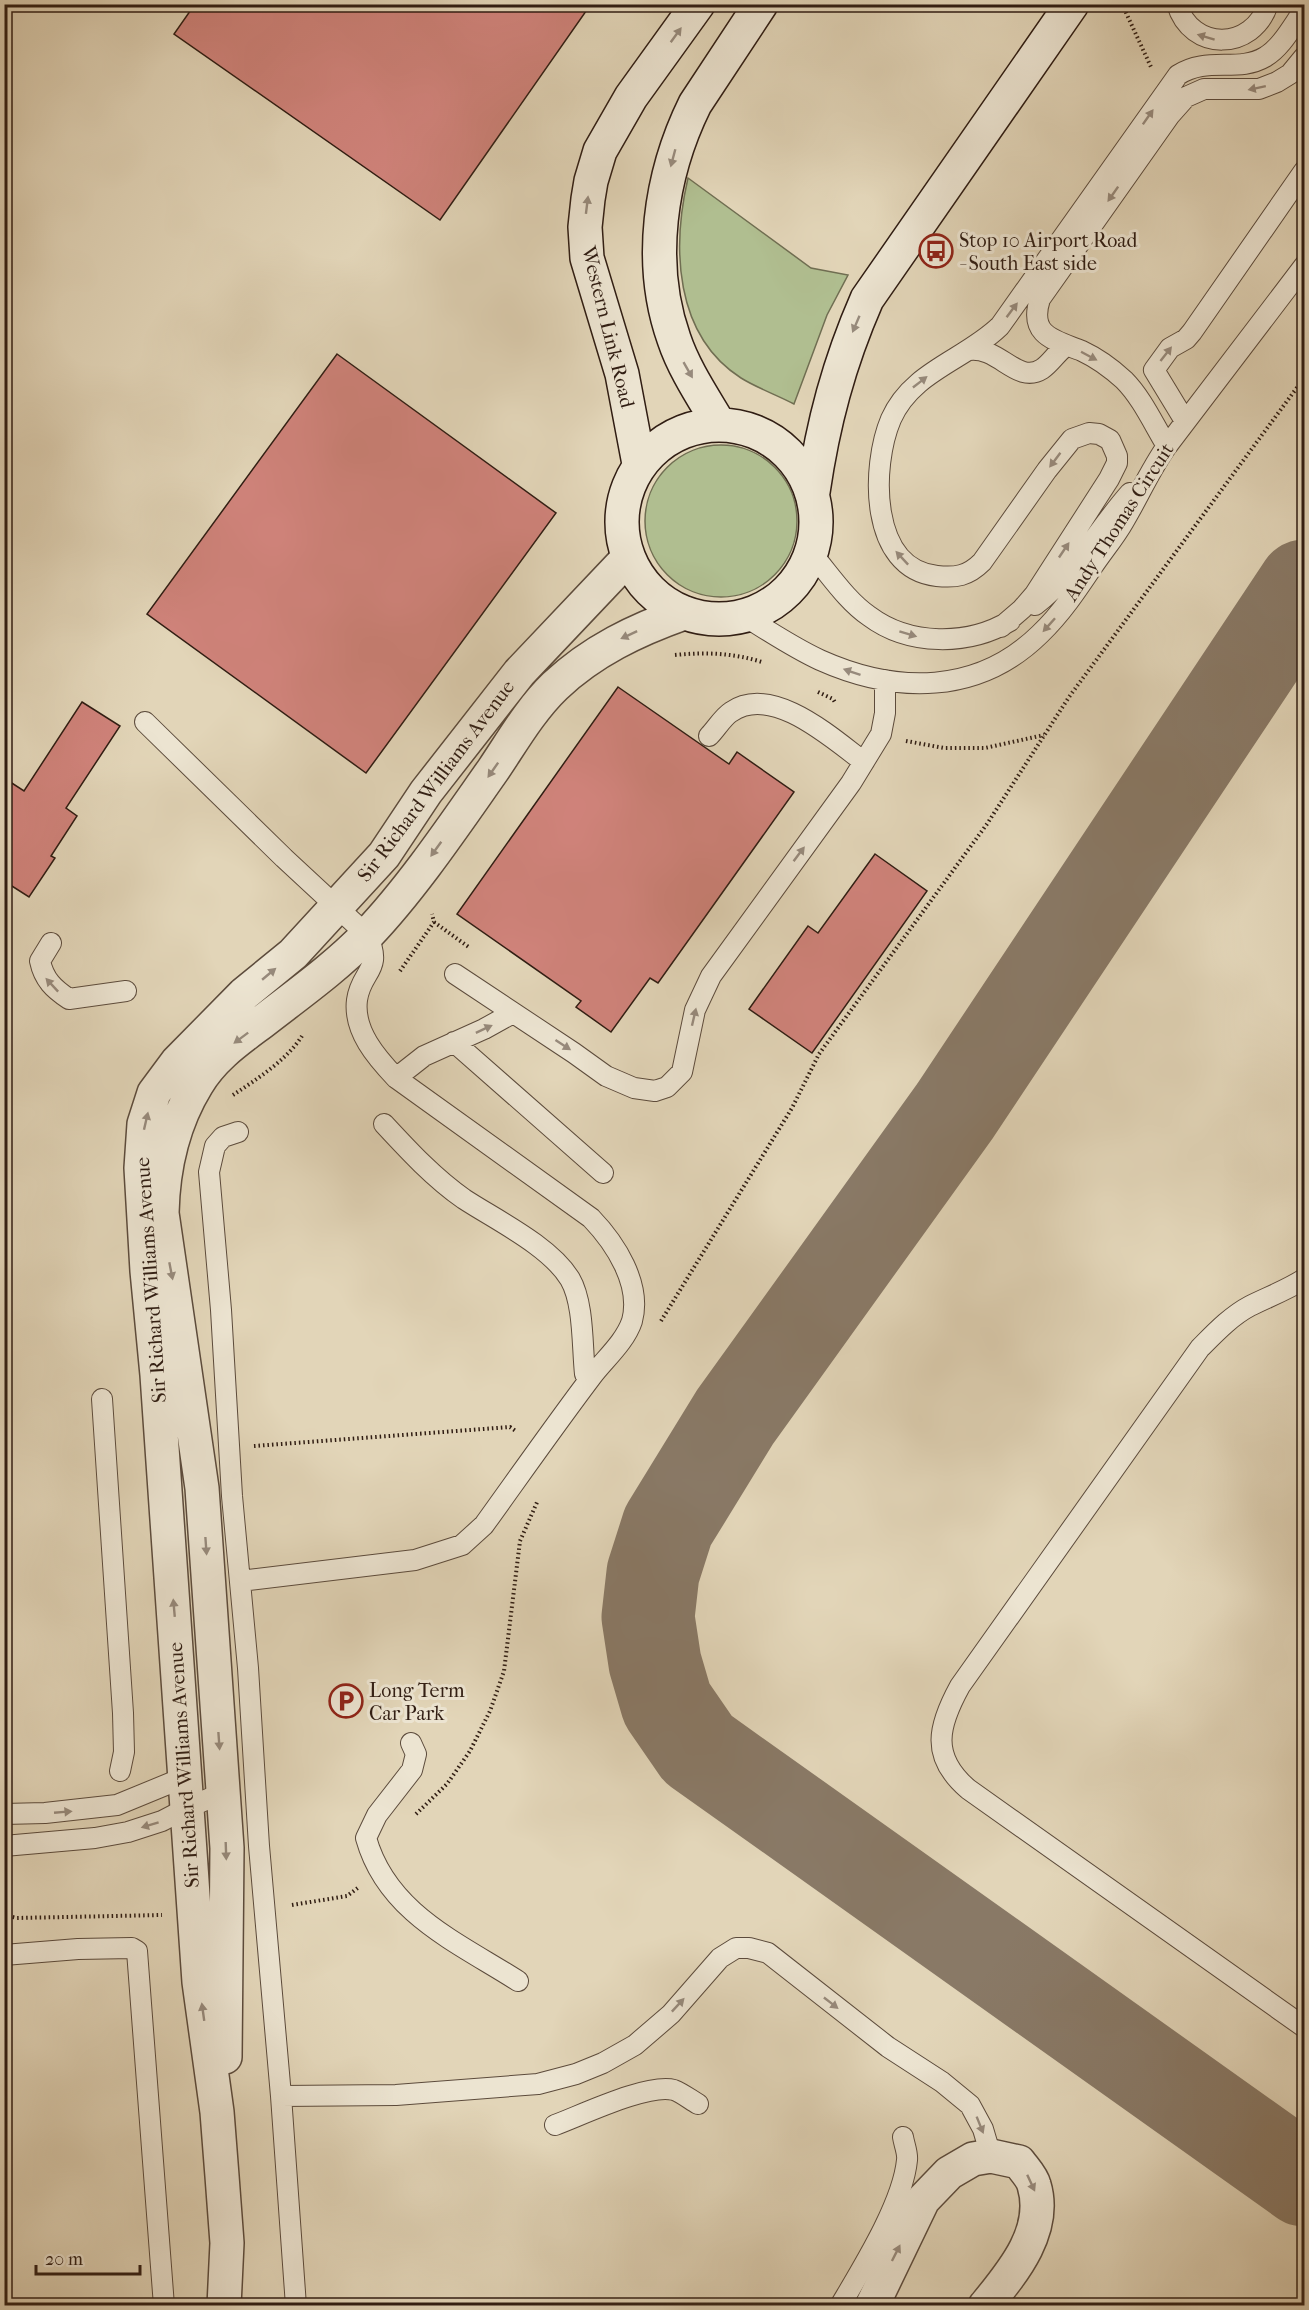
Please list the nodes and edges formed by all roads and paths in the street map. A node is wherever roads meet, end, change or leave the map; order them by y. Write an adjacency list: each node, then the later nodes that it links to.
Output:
1 (698, 4): 16 (street, Western Link Road, one-way to 1)
2 (761, 4): 14 (street, one-way to 14)
3 (1073, 4): 18 (street, one-way to 18)
4 (1177, 4): 5 (lane, one-way to 4)
5 (1268, 4)
6 (1305, 10): 11 (lane, one-way to 6)
7 (1305, 57): 10 (lane, one-way to 10)
8 (1305, 171): 13 (lane, one-way to 8)
9 (1305, 266): 13 (lane, Andy Thomas Circuit)
10 (1066, 346): 11 (lane); 15 (lane, one-way to 15)
11 (969, 350): 23 (lane, one-way to 11)
12 (1305, 378): 30 (path)
13 (1185, 421): 15 (lane, Andy Thomas Circuit)
14 (719, 424): 16 (street); 18 (street)
15 (1167, 446): 17 (lane, Andy Thomas Circuit)
16 (639, 464): 20 (street)
17 (1150, 471): 23 (lane); 26 (lane, Andy Thomas Circuit, one-way to 26)
18 (813, 492): 19 (street)
19 (812, 554): 22 (street); 23 (lane, one-way to 23)
20 (628, 558): 21 (street); 34 (street, Sir Richard Williams Avenue)
21 (684, 613): 22 (street); 37 (street, Sir Richard Williams Avenue, one-way to 37)
22 (746, 617): 26 (lane, Andy Thomas Circuit, one-way to 22)
23 (1001, 627)
24 (664, 656): 25 (path)
25 (769, 664)
26 (885, 680): 33 (lane)
27 (812, 689): 28 (path)
28 (838, 708)
29 (145, 722): 34 (lane)
30 (1045, 735): 32 (path); 52 (path)
31 (709, 736): 33 (lane)
32 (902, 740)
33 (864, 762): 43 (lane, one-way to 33)
34 (336, 907): 37 (lane); 61 (street, Sir Richard Williams Avenue, one-way to 34)
35 (431, 910): 36 (path)
36 (434, 922): 39 (path); 41 (path)
37 (367, 935): 46 (lane); 62 (street, Sir Richard Williams Avenue, one-way to 62)
38 (51, 944): 42 (lane, one-way to 38)
39 (470, 948)
40 (455, 974): 43 (lane)
41 (394, 980)
42 (126, 991)
43 (513, 1013): 45 (lane, one-way to 43)
44 (303, 1035): 47 (path)
45 (454, 1042): 46 (lane); 50 (lane)
46 (396, 1078): 58 (lane)
47 (224, 1100)
48 (384, 1124): 53 (lane)
49 (238, 1132): 58 (lane)
50 (603, 1173)
51 (1305, 1279): 72 (lane)
52 (654, 1330)
53 (585, 1374)
54 (102, 1399): 60 (lane)
55 (519, 1433): 56 (path)
56 (248, 1446)
57 (543, 1491): 64 (path)
58 (240, 1581): 67 (lane)
59 (411, 1743): 66 (lane)
60 (120, 1771)
61 (186, 1792): 62 (lane); 63 (lane, one-way to 61); 65 (lane, one-way to 65); 68 (street, Sir Richard Williams Avenue)
62 (222, 1793): 75 (street, Sir Richard Williams Avenue, one-way to 75)
63 (4, 1814)
64 (408, 1822)
65 (4, 1846)
66 (379, 1872): 67 (path); 71 (lane)
67 (264, 1909): 73 (lane)
68 (194, 1914): 69 (path); 75 (street, Sir Richard Williams Avenue, one-way to 68)
69 (4, 1915)
70 (4, 1955): 80 (lane)
71 (518, 1981)
72 (1305, 2027)
73 (281, 2096): 78 (lane, one-way to 78); 82 (lane)
74 (698, 2104): 76 (lane)
75 (217, 2112): 81 (street, Sir Richard Williams Avenue)
76 (555, 2125)
77 (903, 2137): 83 (lane)
78 (991, 2156): 79 (street, one-way to 79); 84 (street, one-way to 78)
79 (993, 2301)
80 (164, 2306)
81 (224, 2306)
82 (296, 2306)
83 (840, 2306)
84 (872, 2306)

